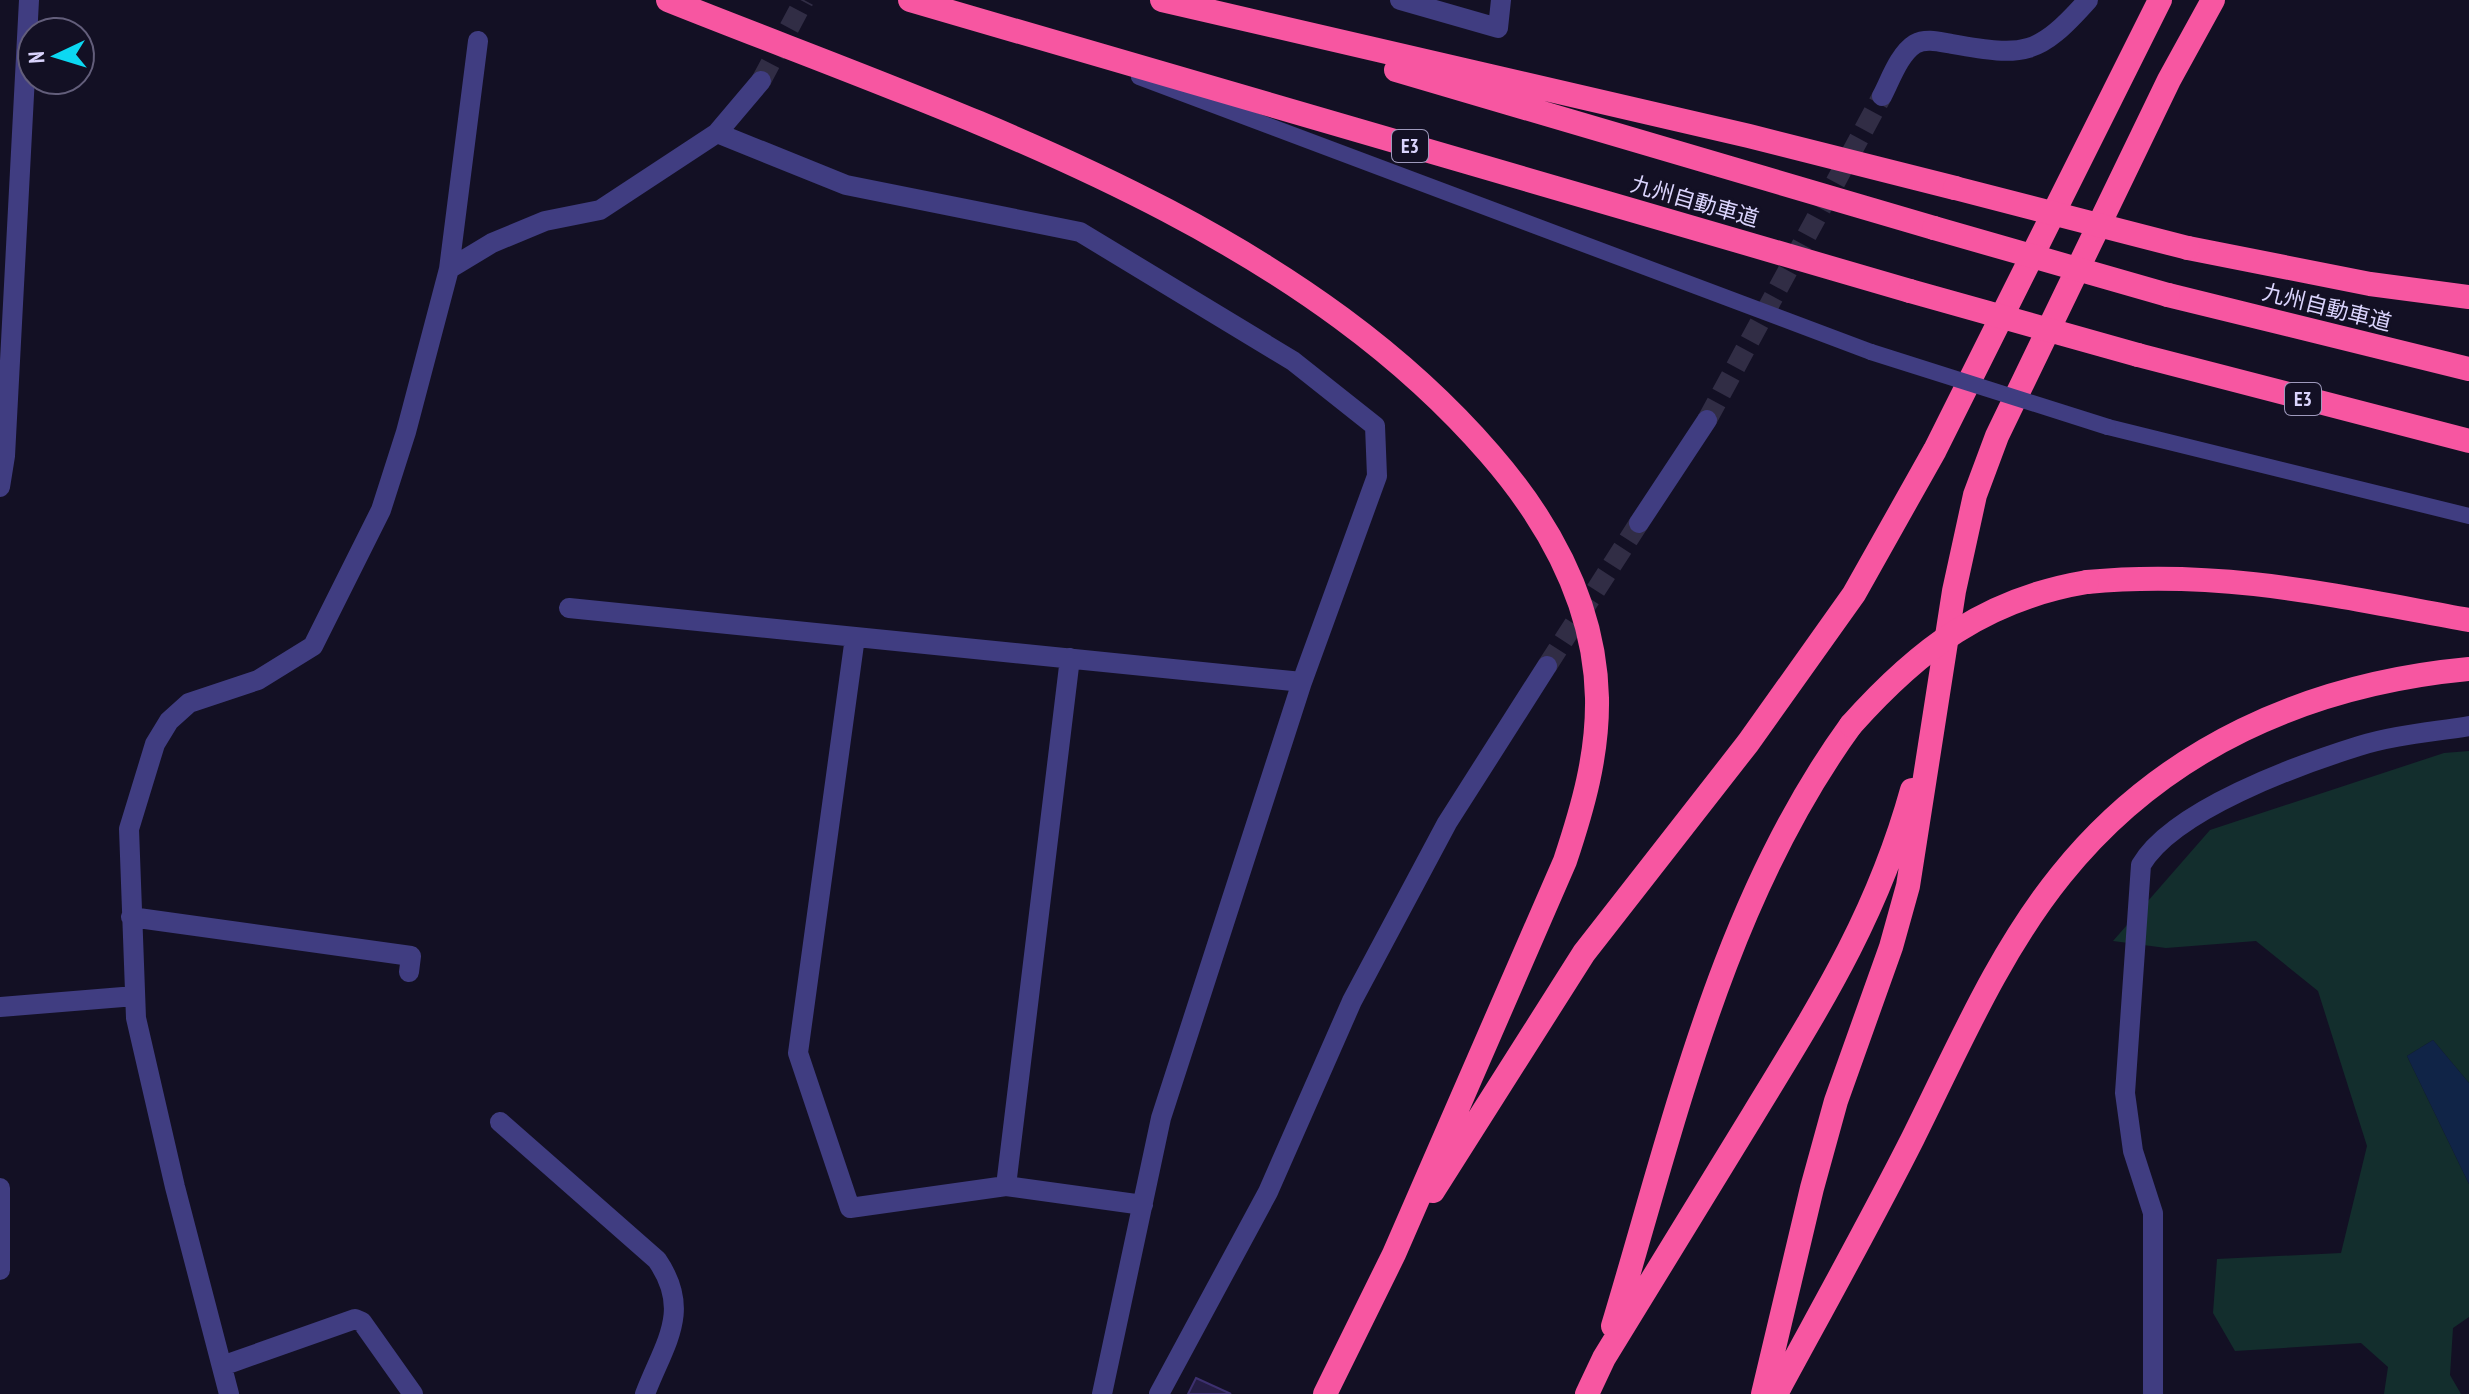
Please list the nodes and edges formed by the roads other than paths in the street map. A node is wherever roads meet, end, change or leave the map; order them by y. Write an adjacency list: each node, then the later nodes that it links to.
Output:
1 (29, 0): 20 (street)
2 (668, 0): 41 (highway)
3 (910, 0): 10 (highway, 九州自動車道 / E3)
4 (1161, 0): 16 (highway, bridge); 17 (highway, 九州自動車道, bridge)
5 (1400, 0): 6 (street)
6 (1501, 0)
7 (2088, 0): 13 (street)
8 (2160, 0): 41 (highway)
9 (2213, 0): 31 (highway)
10 (1025, 35): 19 (highway, 九州自動車道 / E3, bridge); 22 (lane, bridge)
11 (478, 41): 15 (street)
12 (761, 81): 14 (street)
13 (1882, 96)
14 (717, 133): 15 (street); 30 (street)
15 (449, 269): 33 (street)
16 (2469, 297)
17 (2469, 369)
18 (1707, 420): 23 (street)
19 (2469, 441)
20 (2, 456): 21 (street)
21 (0, 487)
22 (2469, 516)
23 (1639, 523)
24 (569, 608): 26 (street)
25 (2469, 620): 43 (highway, bridge)
26 (855, 637): 27 (street); 38 (street)
27 (1070, 658): 30 (street); 38 (street)
28 (1547, 666): 49 (street)
29 (2469, 669): 53 (highway)
30 (1302, 682): 40 (street)
31 (1932, 714): 43 (highway); 52 (highway)
32 (2469, 726): 54 (street)
33 (131, 917): 34 (street); 35 (street)
34 (409, 972)
35 (135, 996): 36 (street); 44 (street)
36 (0, 1007)
37 (500, 1122): 47 (street)
38 (1006, 1186): 40 (street)
39 (0, 1188): 42 (street)
40 (1143, 1205): 48 (street)
41 (1394, 1254): 50 (highway)
42 (0, 1270)
43 (1604, 1358): 51 (highway)
44 (222, 1366): 45 (street); 46 (street)
45 (229, 1394)
46 (413, 1394)
47 (645, 1394)
48 (1102, 1394)
49 (1159, 1394)
50 (1325, 1394)
51 (1587, 1394)
52 (1763, 1394)
53 (1776, 1394)
54 (2153, 1394)

